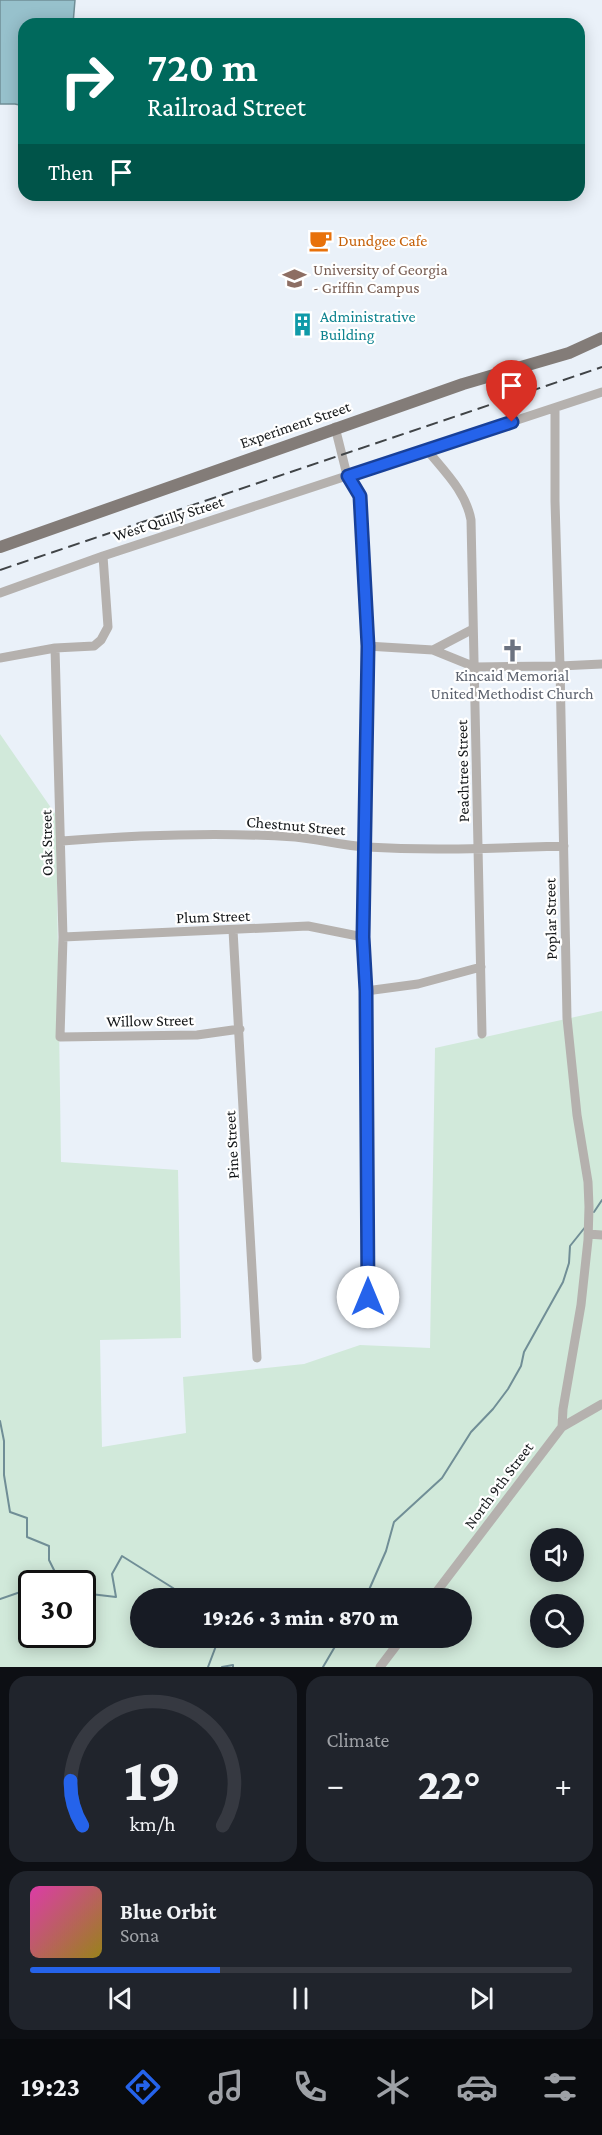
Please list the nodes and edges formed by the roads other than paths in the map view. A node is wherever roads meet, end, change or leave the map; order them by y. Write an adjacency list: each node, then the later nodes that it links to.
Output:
1 (602, 338): 4 (main road, Experiment Street)
2 (602, 392): 3 (street, West Quilly Street)
3 (555, 408): 5 (street, West Quilly Street); 16 (street, Poplar Street)
4 (335, 427): 6 (street); 7 (main road, Experiment Street)
5 (427, 450): 6 (street, West Quilly Street); 10 (street, Peachtree Street)
6 (348, 476): 8 (street, West Quilly Street); 11 (street)
7 (0, 547)
8 (103, 556): 9 (street, West Quilly Street); 12 (street)
9 (0, 593)
10 (473, 629): 13 (street); 17 (street, Peachtree Street)
11 (368, 646): 13 (street); 20 (street)
12 (55, 648): 14 (street); 18 (street, Oak Street)
13 (433, 650): 17 (street)
14 (0, 658)
15 (602, 664): 16 (street)
16 (560, 666): 17 (street); 19 (street, Poplar Street)
17 (475, 667): 21 (street, Peachtree Street)
18 (62, 842): 20 (street, Chestnut Street); 23 (street, Oak Street)
19 (564, 846): 21 (street, Chestnut Street); 30 (street, Poplar Street)
20 (365, 847): 21 (street, Chestnut Street); 24 (street)
21 (479, 848): 25 (street, Peachtree Street)
22 (233, 930): 23 (street, Plum Street); 24 (street, Plum Street); 27 (street, Pine Street)
23 (63, 937): 29 (street, Oak Street)
24 (363, 937): 26 (street)
25 (481, 967): 26 (street); 28 (street, Peachtree Street)
26 (366, 991): 32 (street)
27 (240, 1029): 29 (street, Willow Street); 33 (street, Pine Street)
28 (482, 1034)
29 (60, 1037)
30 (588, 1234): 31 (street); 35 (street, Poplar Street)
31 (602, 1235)
32 (368, 1321)
33 (257, 1358)
34 (602, 1404): 35 (street, North 9th Street)
35 (562, 1427): 36 (street, North 9th Street)
36 (439, 1588)
37 (394, 1648): 38 (street)
38 (380, 1667)

